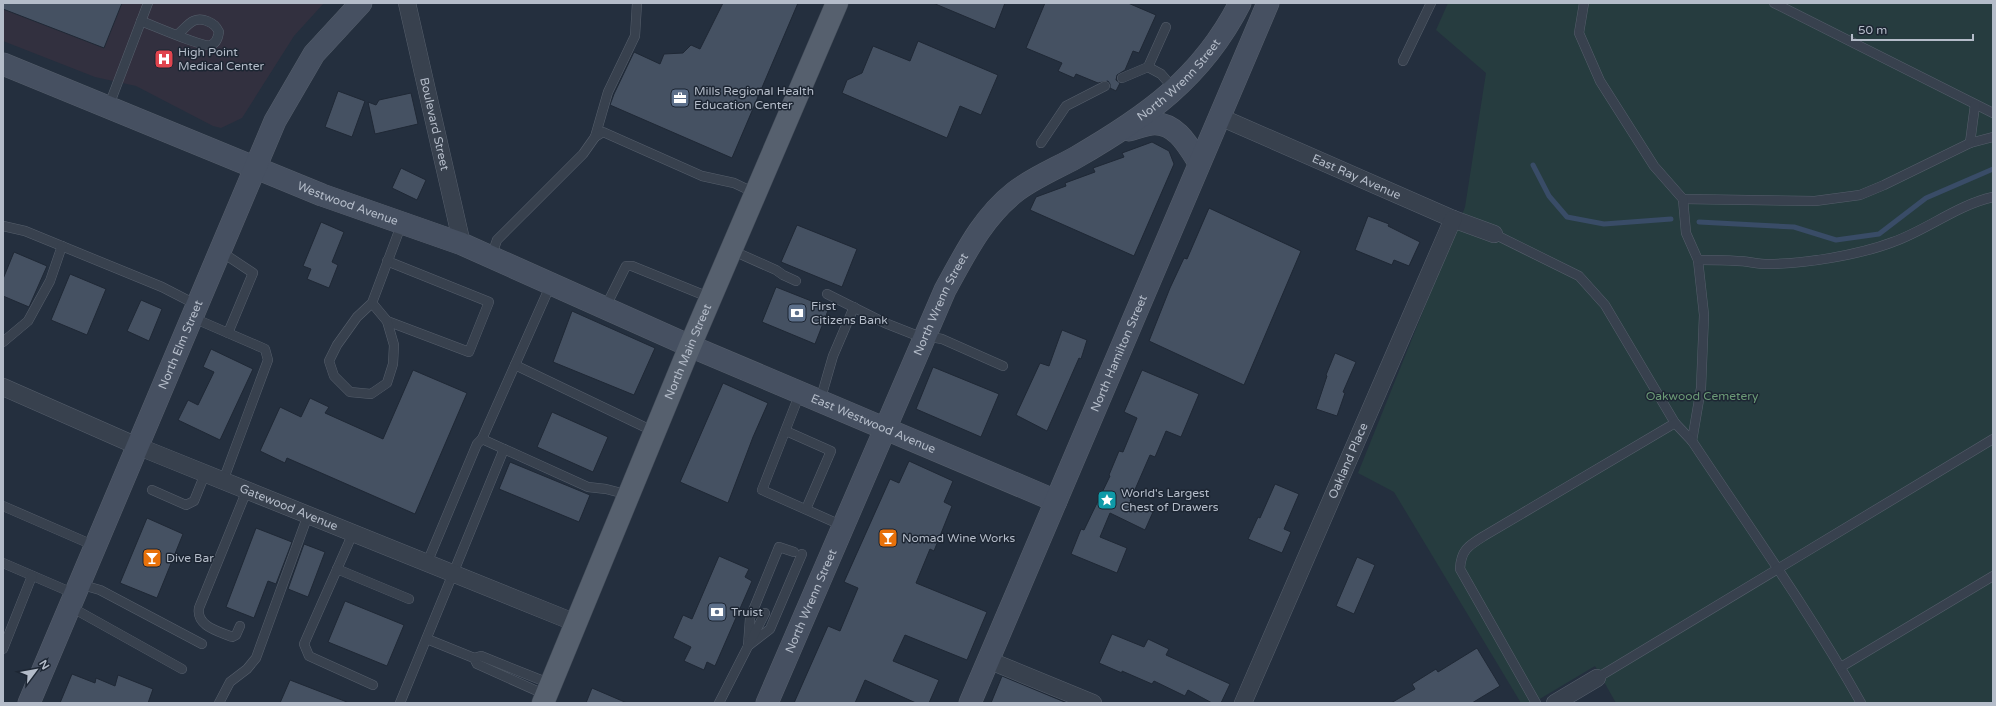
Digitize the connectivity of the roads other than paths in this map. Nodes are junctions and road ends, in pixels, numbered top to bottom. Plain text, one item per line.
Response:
1 (148, 3) edge
2 (361, 3) edge
3 (407, 3) edge
4 (637, 3) edge
5 (837, 3) edge
6 (1240, 3) edge
7 (1268, 3) edge
8 (1430, 3) edge
9 (1584, 3) edge
10 (1774, 3) edge
11 (141, 21) junction
12 (1166, 27) dead end
13 (177, 35) dead end
14 (1403, 61) dead end
15 (3, 64) edge
16 (1148, 66) junction
17 (1122, 78) dead end
18 (1105, 86) dead end
19 (1174, 89) junction
20 (1975, 105) junction
21 (108, 108) junction
22 (1993, 113) edge
23 (1220, 117) junction
24 (1112, 135) junction
25 (1993, 137) edge
26 (595, 138) junction
27 (1041, 143) dead end
28 (1970, 143) junction
29 (1199, 163) junction
30 (254, 167) junction
31 (756, 193) junction
32 (1993, 198) edge
33 (1683, 199) junction
34 (1453, 220) junction
35 (402, 223) junction
36 (3, 226) edge
37 (1494, 234) joint
38 (462, 244) junction
39 (62, 246) junction
40 (220, 250) junction
41 (731, 250) junction
42 (491, 257) junction
43 (1698, 260) junction
44 (387, 261) junction
45 (796, 281) dead end
46 (551, 284) junction
47 (827, 294) dead end
48 (711, 298) junction
49 (372, 303) junction
50 (604, 308) junction
51 (854, 308) junction
52 (194, 311) junction
53 (387, 321) junction
54 (228, 334) junction
55 (924, 337) junction
56 (3, 342) edge
57 (690, 346) junction
58 (515, 365) junction
59 (1003, 366) dead end
60 (3, 387) edge
61 (810, 397) junction
62 (1675, 423) junction
63 (884, 429) junction
64 (786, 431) junction
65 (655, 432) junction
66 (482, 439) junction
67 (1993, 439) edge
68 (1692, 441) junction
69 (137, 446) junction
70 (504, 449) junction
71 (205, 474) junction
72 (223, 481) junction
73 (152, 490) dead end
74 (247, 490) junction
75 (629, 495) junction
76 (1056, 501) junction
77 (3, 506) edge
78 (806, 509) junction
79 (308, 515) junction
80 (843, 526) junction
81 (353, 533) junction
82 (95, 546) junction
83 (427, 563) junction
84 (3, 564) edge
85 (337, 568) junction
86 (1778, 570) junction
87 (454, 574) junction
88 (32, 576) junction
89 (1993, 576) edge
90 (74, 595) junction
91 (408, 599) dead end
92 (765, 613) dead end
93 (576, 623) junction
94 (240, 626) dead end
95 (427, 639) junction
96 (202, 644) dead end
97 (748, 646) junction
98 (3, 649) edge
99 (988, 660) junction
100 (1841, 667) junction
101 (182, 669) dead end
102 (1597, 678) joint
103 (374, 684) dead end
104 (547, 694) edge
105 (29, 703) edge
106 (219, 703) edge
107 (400, 703) edge
108 (719, 703) edge
109 (767, 703) edge
110 (970, 703) edge
111 (1094, 703) edge
112 (1243, 703) edge
113 (1536, 703) edge
114 (1554, 703) edge
115 (1861, 703) edge

1 - 11 lane
2 - 30 street, North Elm Street
3 - 38 street, Boulevard Street
4 - 26 lane
5 - 31 main road, North Main Street
6 - 19 street, North Wrenn Street
7 - 23 street, North Hamilton Street
8 - 14 lane
9 - 33 lane
10 - 20 lane
11 - 13 lane
11 - 21 lane
12 - 16 lane
15 - 21 street, Westwood Avenue
16 - 17 lane
16 - 19 lane
18 - 27 lane
19 - 24 street, North Wrenn Street
20 - 22 lane
20 - 28 lane
21 - 30 street, Westwood Avenue
23 - 29 street, North Hamilton Street
23 - 34 street, East Ray Avenue
24 - 29 street
24 - 55 street, North Wrenn Street
25 - 28 lane
26 - 31 lane
26 - 42 lane
28 - 33 lane
29 - 76 street, North Hamilton Street
30 - 35 street, Westwood Avenue
30 - 40 street, North Elm Street
31 - 41 main road, North Main Street
32 - 43 lane
33 - 43 lane
34 - 37 street, East Ray Avenue
34 - 112 street, Oakland Place
35 - 38 street, Westwood Avenue
35 - 44 lane
36 - 39 lane
37 - 62 lane
38 - 42 street, Westwood Avenue
39 - 52 lane
39 - 56 lane
40 - 52 street, North Elm Street
40 - 54 lane
41 - 45 lane
41 - 48 main road, North Main Street
42 - 46 street, Westwood Avenue
43 - 68 lane
44 - 49 lane
44 - 53 lane
46 - 50 street, Westwood Avenue
46 - 58 lane
47 - 51 lane
48 - 50 lane
48 - 57 main road, North Main Street
49 - 53 lane
49 - 53 lane
50 - 57 street, Westwood Avenue
51 - 55 lane
51 - 61 lane
52 - 54 lane
52 - 69 street, North Elm Street
54 - 72 lane
55 - 59 lane
55 - 63 street, North Wrenn Street
57 - 61 street, East Westwood Avenue
57 - 65 main road, North Main Street
58 - 65 lane
58 - 66 lane
60 - 69 street, Gatewood Avenue
61 - 63 street, East Westwood Avenue
61 - 64 lane
62 - 68 lane
62 - 113 lane
63 - 76 street, East Westwood Avenue
63 - 80 street, North Wrenn Street
64 - 78 lane
64 - 78 lane
65 - 75 main road, North Main Street
66 - 70 lane
66 - 83 lane
67 - 86 lane
68 - 86 lane
69 - 71 street, Gatewood Avenue
69 - 82 street, North Elm Street
70 - 75 lane
70 - 87 lane
71 - 72 street, Gatewood Avenue
71 - 73 lane
72 - 74 street, Gatewood Avenue
74 - 79 street, Gatewood Avenue
74 - 94 lane
75 - 93 main road, North Main Street
76 - 99 street, North Hamilton Street
77 - 82 lane
78 - 80 lane
79 - 81 street, Gatewood Avenue
79 - 106 lane
80 - 109 street, North Wrenn Street
81 - 83 street, Gatewood Avenue
81 - 85 lane
82 - 90 street, North Elm Street
83 - 87 street, Gatewood Avenue
84 - 88 lane
85 - 91 lane
85 - 103 lane
86 - 100 lane
86 - 102 lane
87 - 93 street, Gatewood Avenue
87 - 95 lane
88 - 90 lane
88 - 98 lane
89 - 100 lane
90 - 96 lane
90 - 101 lane
90 - 105 street, North Elm Street
92 - 97 lane
93 - 104 main road, North Main Street
95 - 104 lane
95 - 107 lane
97 - 97 lane
97 - 108 lane
99 - 110 street, North Hamilton Street
99 - 111 street
100 - 115 lane
102 - 114 street

